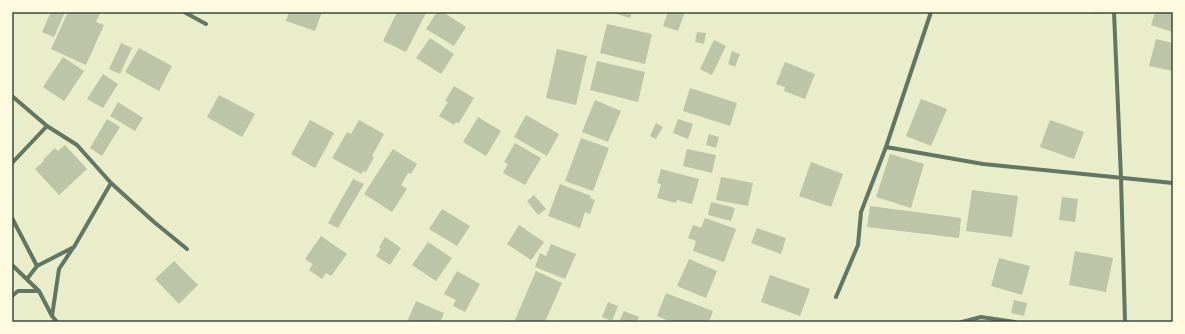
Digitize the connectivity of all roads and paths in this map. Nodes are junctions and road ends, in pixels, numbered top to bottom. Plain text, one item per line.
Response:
1 (184, 12) edge
2 (931, 12) edge
3 (1114, 12) edge
4 (206, 24) dead end
5 (12, 96) edge
6 (47, 126) junction
7 (886, 147) junction
8 (12, 163) edge
9 (1121, 178) junction
10 (111, 183) junction
11 (1173, 184) edge
12 (12, 218) edge
13 (74, 247) junction
14 (187, 250) dead end
15 (12, 265) edge
16 (37, 266) junction
17 (26, 279) junction
18 (39, 291) junction
19 (12, 296) edge
20 (836, 297) dead end
21 (52, 316) junction
22 (57, 322) edge
23 (962, 322) edge
24 (1015, 322) edge
25 (1125, 322) edge

1 - 4 street
2 - 7 street
3 - 9 street
5 - 6 street
6 - 8 street
6 - 10 street
7 - 9 street
7 - 20 street
9 - 11 street
9 - 25 street
10 - 13 street
10 - 14 street
12 - 16 street
13 - 16 street
13 - 21 street
15 - 17 street
16 - 17 street
17 - 18 street
18 - 19 street
18 - 21 street
21 - 22 street
23 - 24 street

